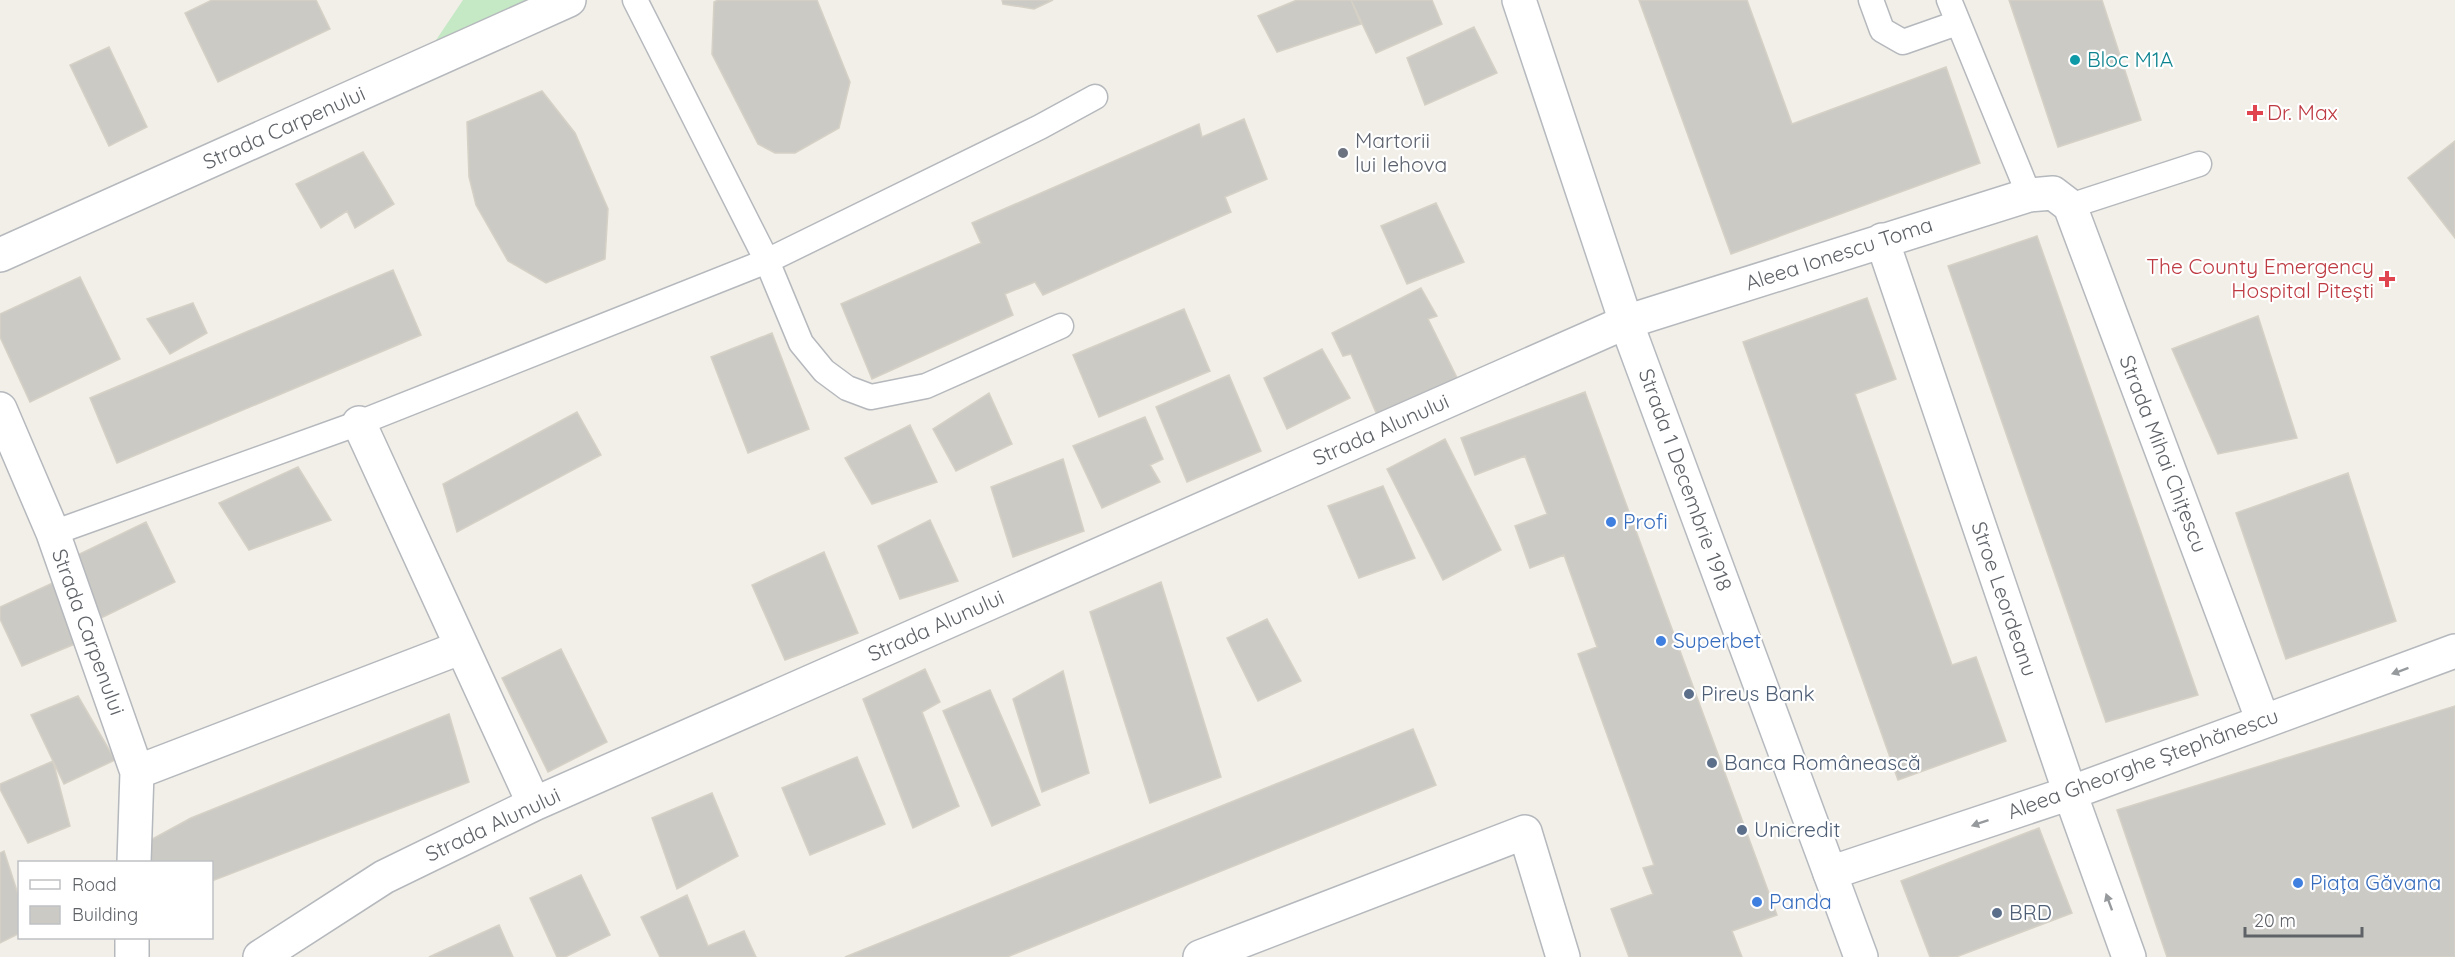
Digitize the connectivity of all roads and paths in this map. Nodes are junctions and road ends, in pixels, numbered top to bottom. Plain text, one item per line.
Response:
1 (568, 0) edge
2 (635, 0) edge
3 (1519, 0) edge
4 (1871, 0) edge
5 (1949, 0) edge
6 (1958, 23) junction
7 (1095, 97) dead end
8 (2199, 164) dead end
9 (2051, 198) junction
10 (1882, 240) junction
11 (0, 255) edge
12 (767, 261) junction
13 (1626, 322) junction
14 (1061, 326) dead end
15 (0, 409) edge
16 (359, 423) junction
17 (53, 533) junction
18 (462, 647) junction
19 (2455, 651) edge
20 (2263, 721) junction
21 (138, 772) junction
22 (2070, 793) junction
23 (534, 804) junction
24 (134, 861) edge
25 (1830, 873) junction
26 (132, 939) edge
27 (132, 957) edge
28 (260, 957) edge
29 (1200, 957) edge
30 (1563, 957) edge
31 (1861, 957) edge
32 (2129, 957) edge

1 - 11 street, Strada Carpenului
2 - 12 lane
3 - 13 street, Strada 1 Decembrie 1918
4 - 6 lane
5 - 6 lane
6 - 9 lane
7 - 12 lane
8 - 9 lane
9 - 10 street, Aleea Ionescu Toma
9 - 20 street, Strada Mihai Chițescu
10 - 13 street, Aleea Ionescu Toma
10 - 22 street, Stroe Leordeanu
12 - 14 lane
12 - 16 lane
13 - 23 street, Strada Alunului
13 - 25 street, Strada 1 Decembrie 1918
15 - 17 street, Strada Carpenului
16 - 17 lane
16 - 18 street
17 - 21 street, Strada Carpenului
18 - 21 street
18 - 23 street
19 -> 20 street, Aleea Gheorghe Ștephănescu
20 - 22 street, Aleea Gheorghe Ștephănescu
21 - 24 street, Strada Carpenului
22 -> 25 street, Aleea Gheorghe Ștephănescu
32 -> 22 street, Stroe Leordeanu
23 - 28 street, Strada Alunului
25 - 31 street, Strada 1 Decembrie 1918
26 - 27 street
29 - 30 street

